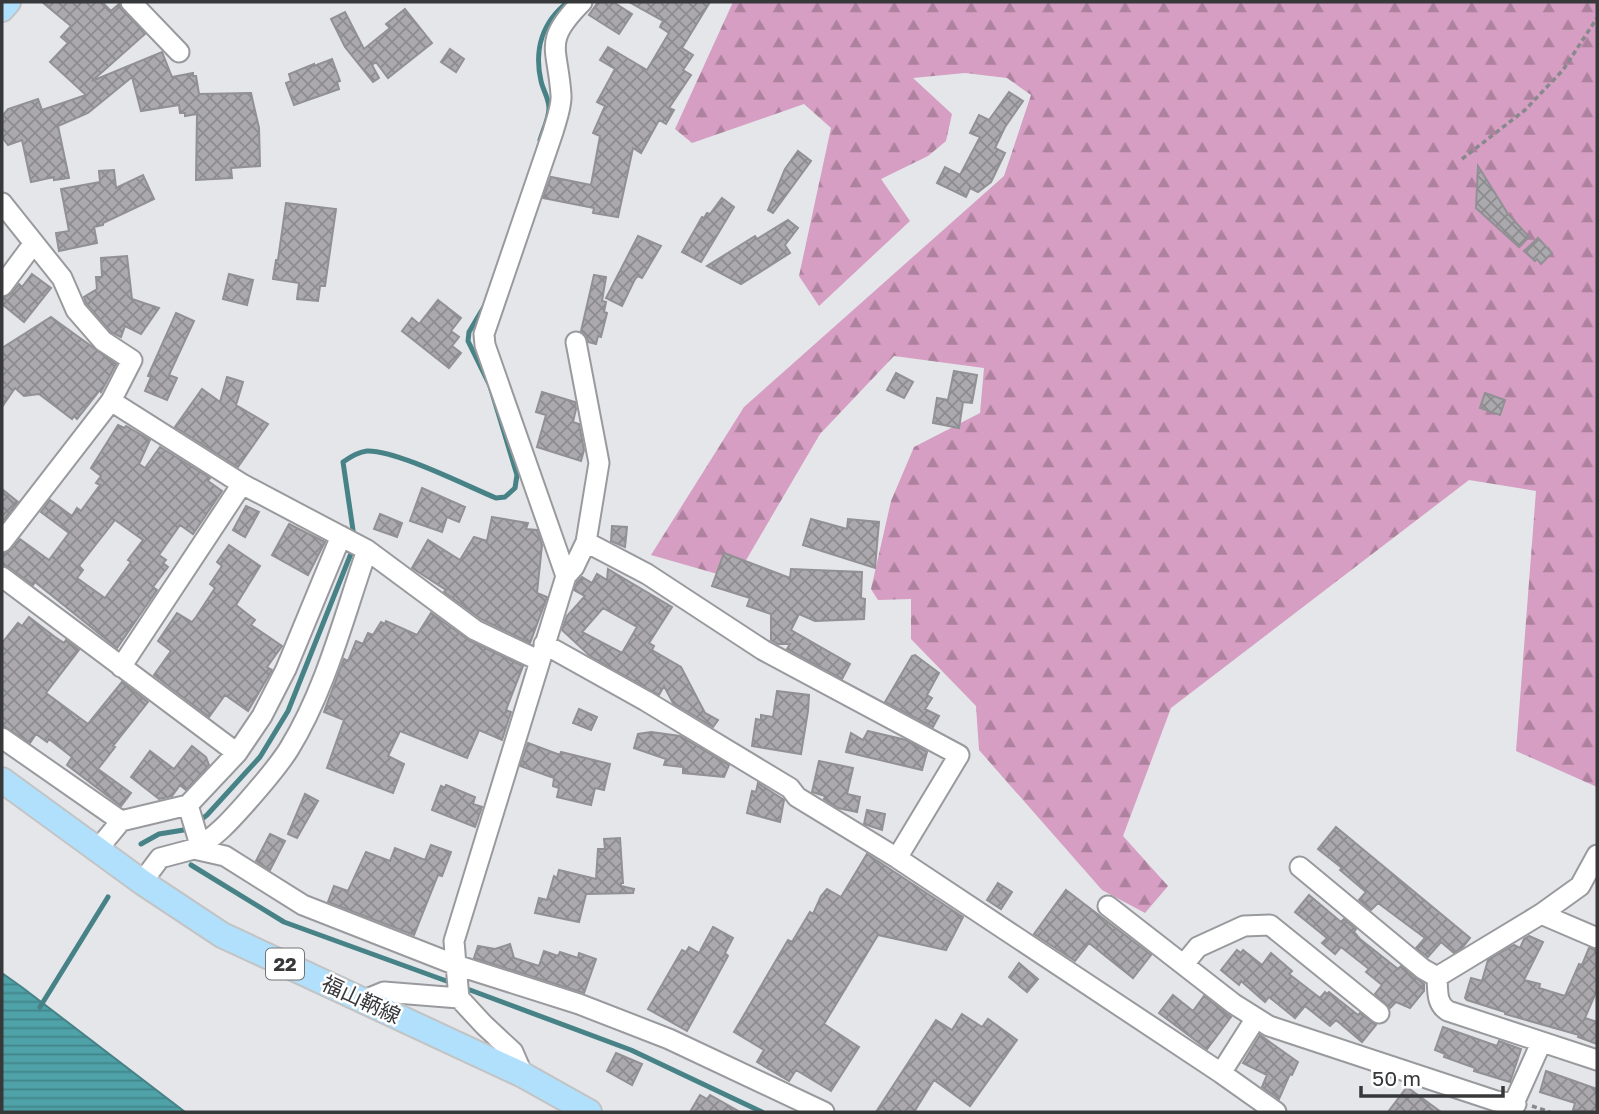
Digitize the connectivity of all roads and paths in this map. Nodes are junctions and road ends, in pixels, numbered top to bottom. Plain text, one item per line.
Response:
1 (8, 2) edge
2 (131, 2) edge
3 (582, 2) edge
4 (2, 9) edge
5 (1597, 18) edge
6 (179, 52) dead end
7 (1462, 159) dead end
8 (2, 203) edge
9 (34, 243) junction
10 (2, 286) edge
11 (576, 342) dead end
12 (111, 401) junction
13 (242, 484) junction
14 (2, 542) edge
15 (586, 542) junction
16 (353, 543) junction
17 (566, 576) junction
18 (2, 577) edge
19 (541, 652) junction
20 (121, 667) junction
21 (2, 738) edge
22 (237, 753) junction
23 (2, 780) edge
24 (189, 809) junction
25 (121, 821) junction
26 (197, 844) junction
27 (97, 850) junction
28 (1597, 855) edge
29 (897, 858) junction
30 (1300, 867) dead end
31 (142, 882) junction
32 (1108, 906) dead end
33 (1541, 914) junction
34 (1597, 938) edge
35 (1184, 964) junction
36 (1437, 977) junction
37 (457, 981) junction
38 (362, 1001) junction
39 (1379, 1013) dead end
40 (1256, 1018) junction
41 (1541, 1043) junction
42 (1597, 1060) edge
43 (1221, 1073) junction
44 (523, 1075) junction
45 (1513, 1108) edge
46 (589, 1112) edge
47 (824, 1112) edge
48 (1276, 1112) edge

1 - 4 main road
2 - 6 street
3 - 17 street
5 - 7 path
8 - 9 street
9 - 10 street
9 - 12 street
11 - 15 street
12 - 13 street
12 - 14 street
13 - 16 street
13 - 20 street
15 - 17 street
15 - 29 street
16 - 19 street
16 - 22 street
16 - 26 street
17 - 19 street
18 - 20 street
19 - 29 street
19 - 37 street
20 - 22 street
21 - 25 street
22 - 24 street
23 - 27 main road, 福山鞆線 / 22
24 - 25 street
24 - 26 street
25 - 27 street
26 - 31 street
26 - 37 street
27 - 31 main road, 福山鞆線 / 22
28 - 33 street
29 - 43 street
30 - 36 street
31 - 38 main road, 福山鞆線 / 22
32 - 35 street
33 - 34 street
33 - 36 street
35 - 39 street
35 - 40 street
36 - 41 street
37 - 38 street
37 - 44 street
37 - 47 street
38 - 44 main road, 福山鞆線 / 22
40 - 43 street
40 - 45 street
41 - 42 street
41 - 45 street
43 - 48 street
44 - 46 main road, 福山鞆線 / 22

